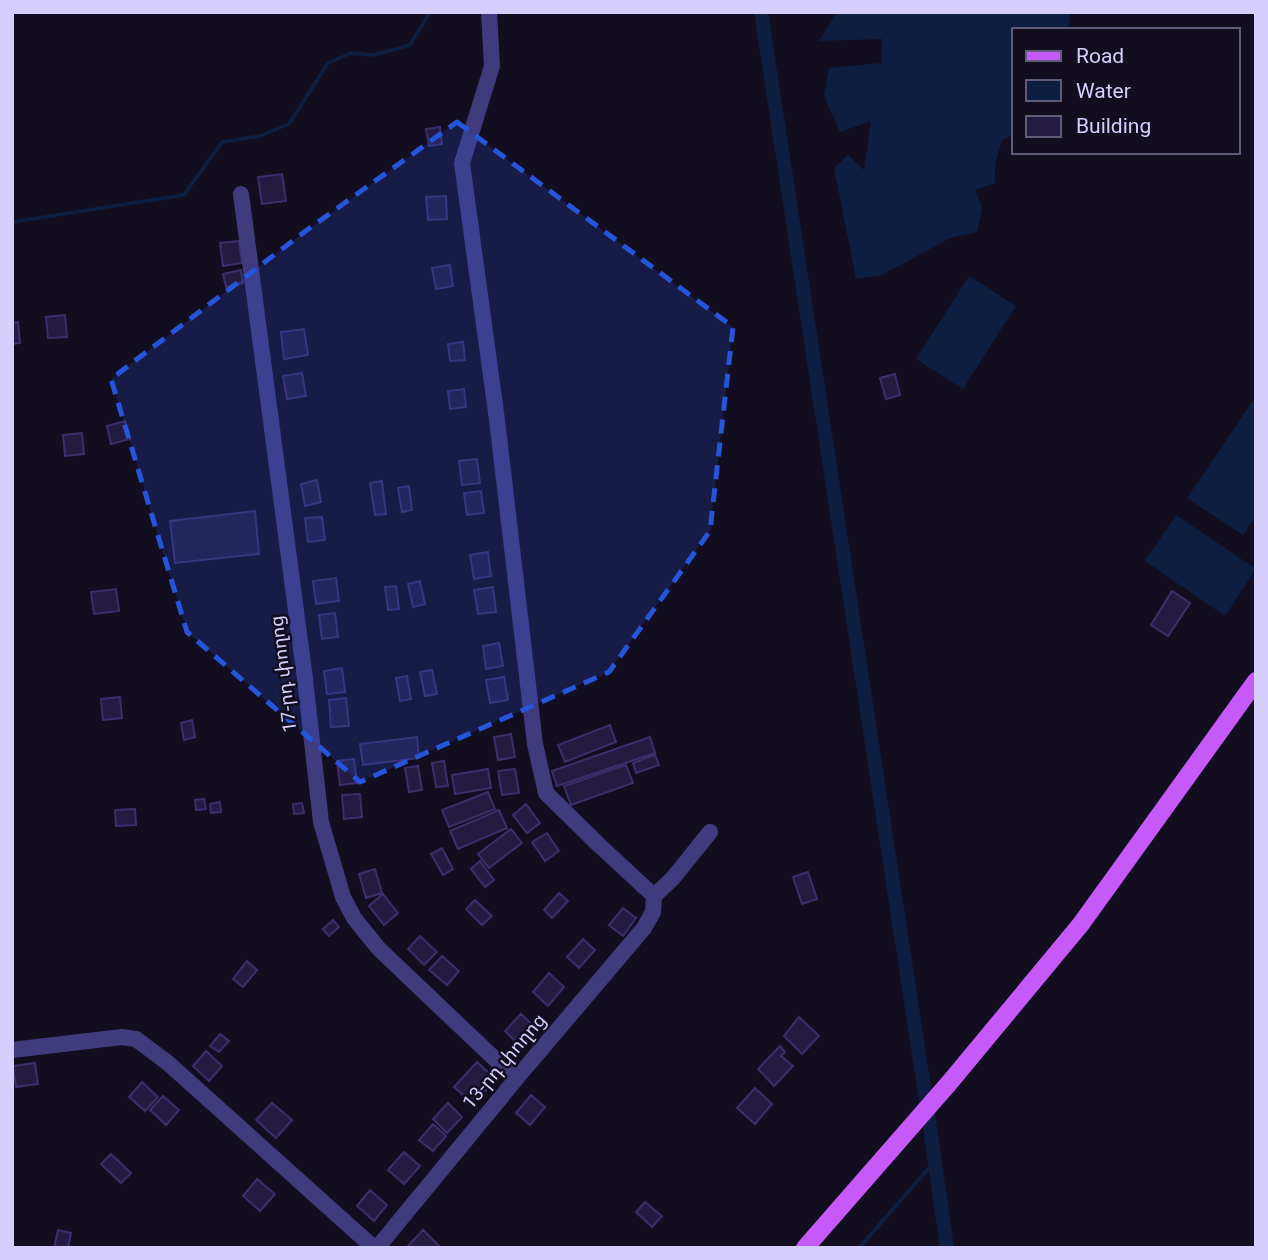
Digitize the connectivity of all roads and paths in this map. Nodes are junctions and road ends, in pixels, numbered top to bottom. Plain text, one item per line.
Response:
1 (489, 13) edge
2 (241, 194) dead end
3 (1256, 681) edge
4 (710, 832) dead end
5 (654, 896) junction
6 (12, 1050) edge
7 (516, 1079) junction
8 (375, 1248) edge
9 (805, 1248) edge

1 - 5 street
2 - 7 street, 17-րդ փողոց
3 - 9 main road
4 - 5 street
5 - 7 street, 13-րդ փողոց
6 - 8 street
7 - 8 street, 13-րդ փողոց

